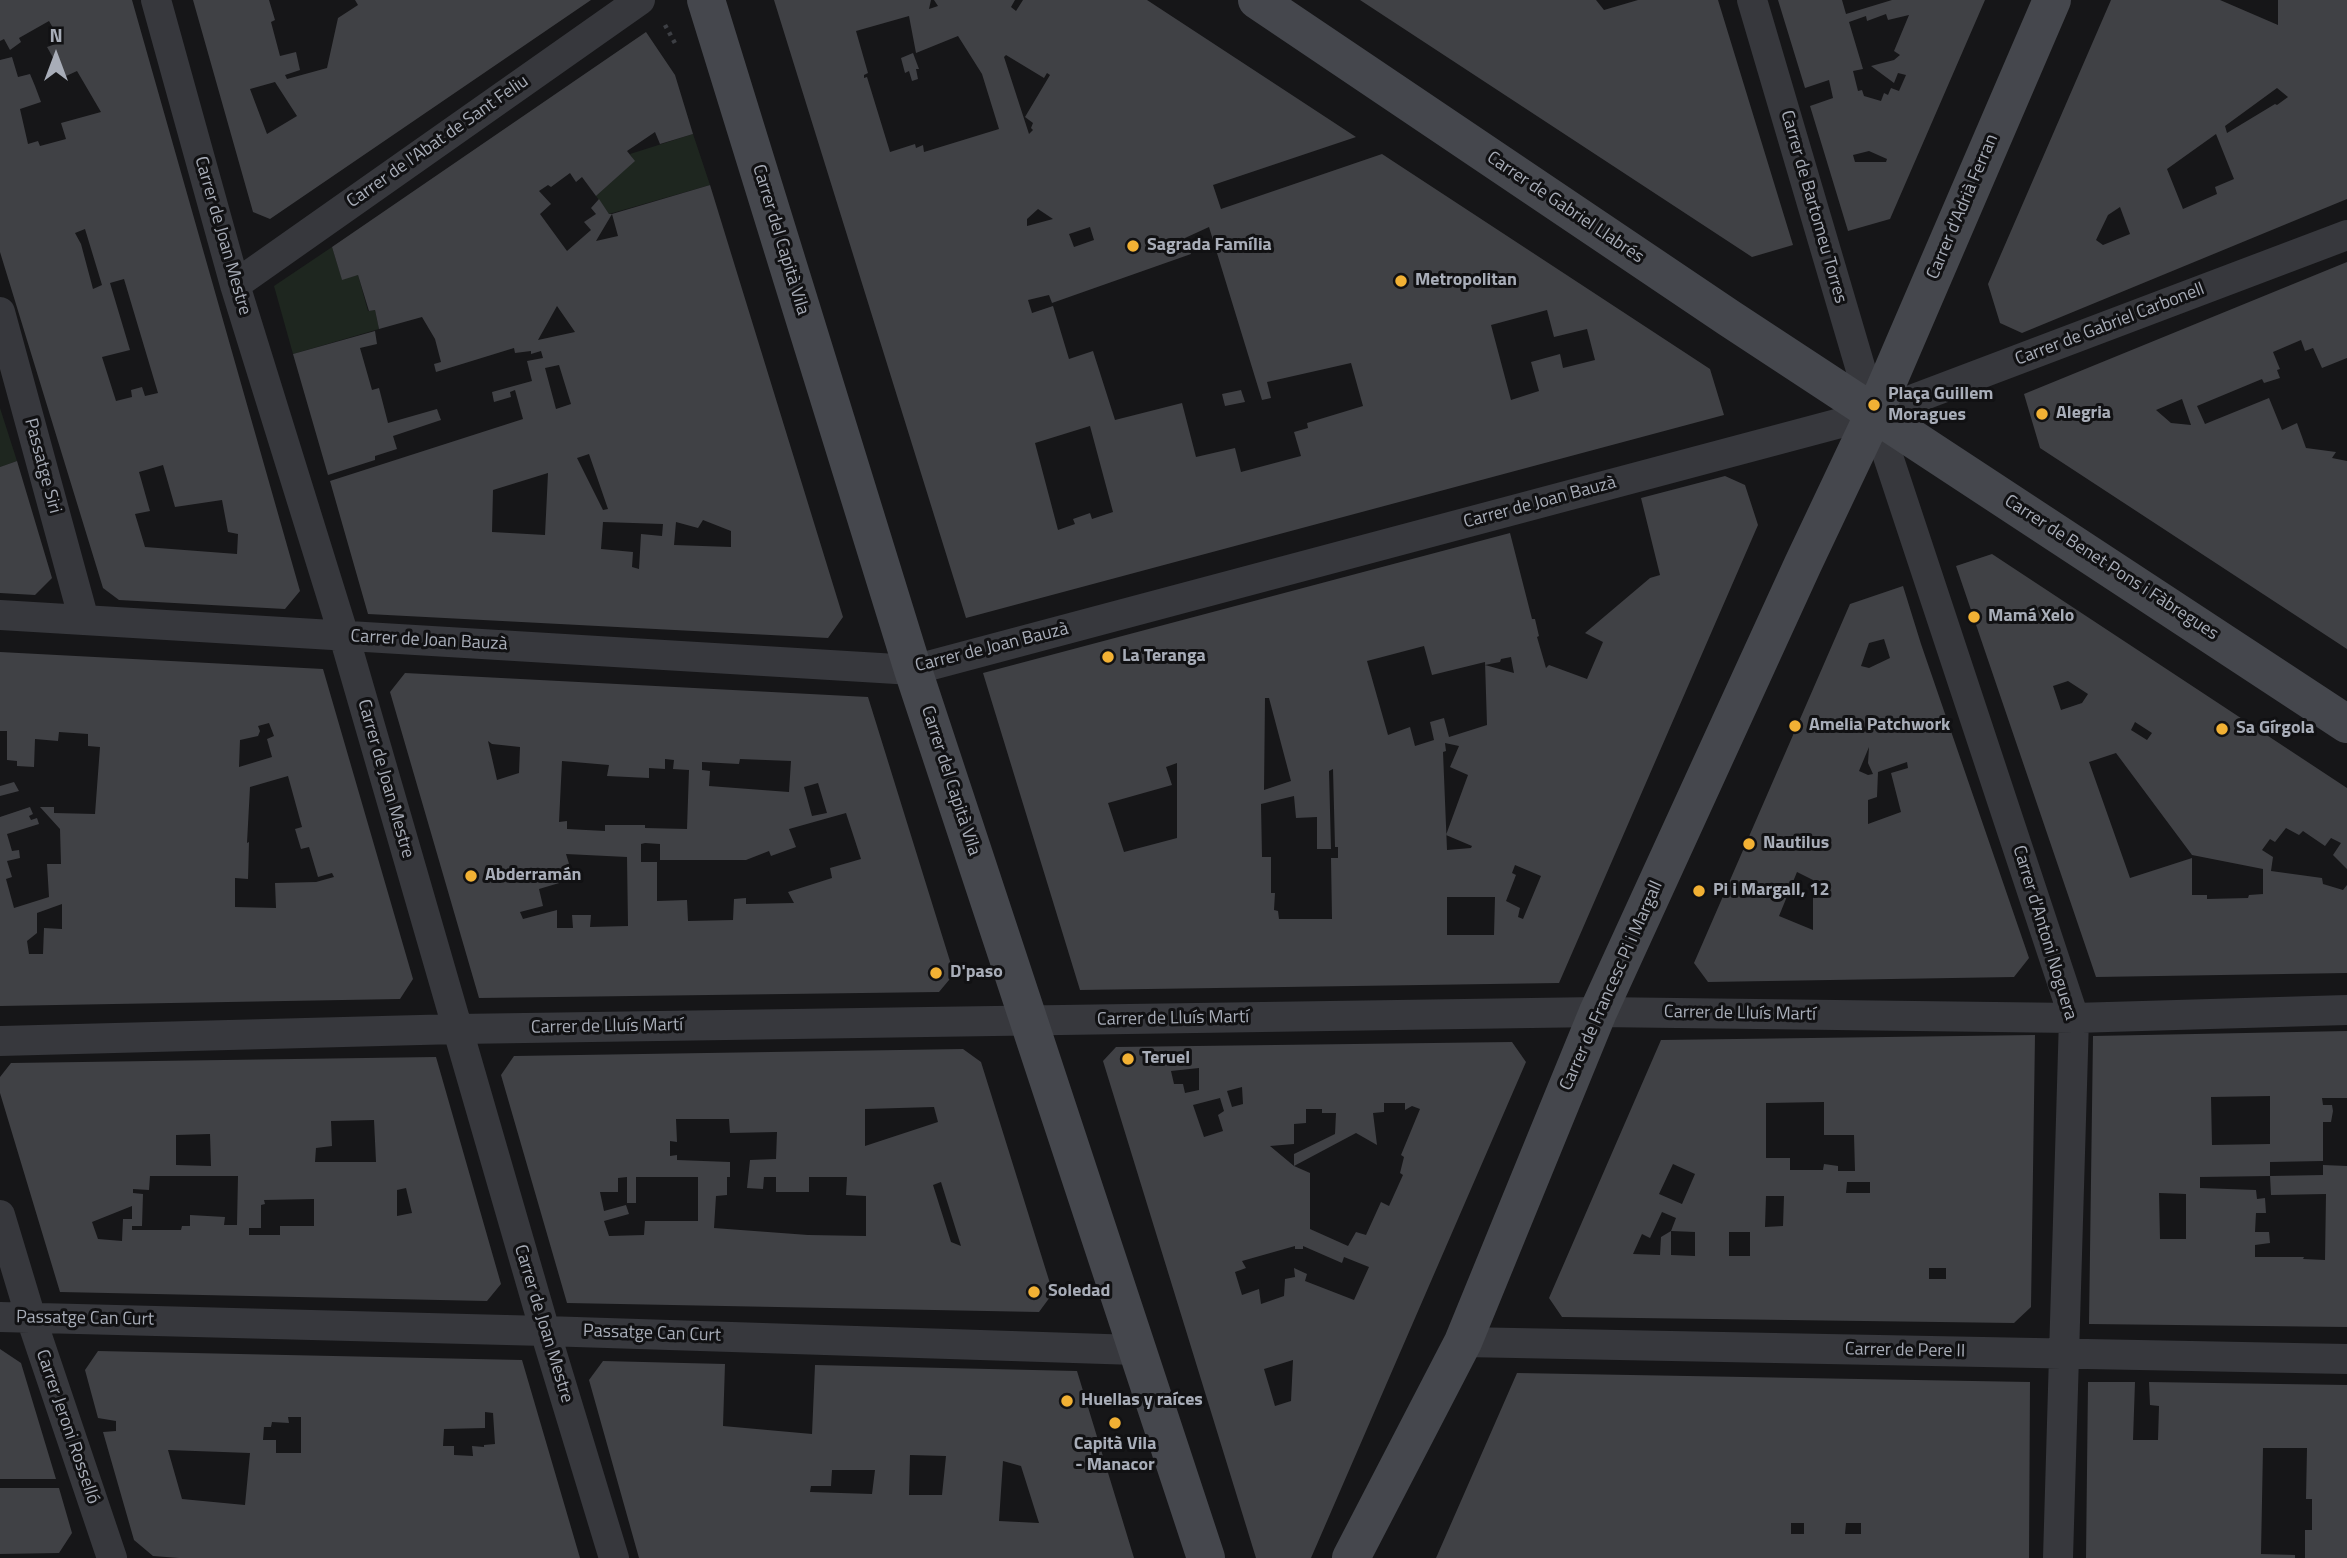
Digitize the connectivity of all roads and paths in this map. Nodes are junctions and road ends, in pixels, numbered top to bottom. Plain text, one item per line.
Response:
1 (156, 0) edge
2 (640, 0) edge
3 (706, 0) edge
4 (1257, 0) edge
5 (1752, 0) edge
6 (2047, 4) edge
7 (2347, 235) edge
8 (235, 285) junction
9 (0, 312) edge
10 (1874, 414) junction
11 (0, 615) edge
12 (84, 621) junction
13 (344, 636) junction
14 (912, 670) junction
15 (2347, 724) edge
16 (2347, 1010) edge
17 (1598, 1012) junction
18 (2074, 1018) junction
19 (1029, 1021) junction
20 (458, 1028) junction
21 (0, 1041) edge
22 (0, 1215) edge
23 (0, 1317) edge
24 (31, 1318) junction
25 (545, 1331) junction
26 (1463, 1342) junction
27 (1136, 1350) junction
28 (2066, 1354) junction
29 (2347, 1359) edge
30 (112, 1558) edge
31 (614, 1558) edge
32 (1206, 1558) edge
33 (1350, 1558) edge
34 (2059, 1558) edge

1 - 8 street, Carrer de Joan Mestre
2 - 8 street, Carrer de l'Abat de Sant Feliu
3 - 14 street, Carrer del Capità Vila
4 - 10 street, Carrer de Gabriel Llabrés
5 - 10 street, Carrer de Bartomeu Torres
6 - 10 street, Carrer d'Adrià Ferran
7 - 10 street, Carrer de Gabriel Carbonell
8 - 13 street, Carrer de Joan Mestre
9 - 12 street, Passatge Siri
10 - 14 street, Carrer de Joan Bauzà
10 - 15 street, Carrer de Benet Pons i Fàbregues
10 - 17 street, Carrer de Francesc Pi i Margall
10 - 18 street, Carrer d'Antoni Noguera
11 - 12 street, Carrer de Joan Bauzà
12 - 13 street, Carrer de Joan Bauzà
13 - 14 street, Carrer de Joan Bauzà
13 - 20 street, Carrer de Joan Mestre
14 - 19 street, Carrer del Capità Vila
16 - 18 street, Carrer de Lluís Martí
17 - 18 street, Carrer de Lluís Martí
17 - 19 street, Carrer de Lluís Martí
17 - 26 street, Carrer de Francesc Pi i Margall
18 - 28 street, Carrer d'Antoni Noguera
19 - 20 street, Carrer de Lluís Martí
19 - 27 street, Carrer del Capità Vila
20 - 21 street, Carrer de Lluís Martí
20 - 25 street, Carrer de Joan Mestre
22 - 24 street, Carrer Jeroni Rosselló
23 - 24 street, Passatge Can Curt
24 - 25 street, Passatge Can Curt
24 - 30 street, Carrer Jeroni Rosselló
25 - 27 street, Passatge Can Curt
25 - 31 street, Carrer de Joan Mestre
26 - 28 street, Carrer de Pere II
26 - 33 street, Carrer de Francesc Pi i Margall
27 - 32 street, Carrer del Capità Vila
28 - 29 street, Carrer de Pere II
28 - 34 street, Carrer d'Antoni Noguera

